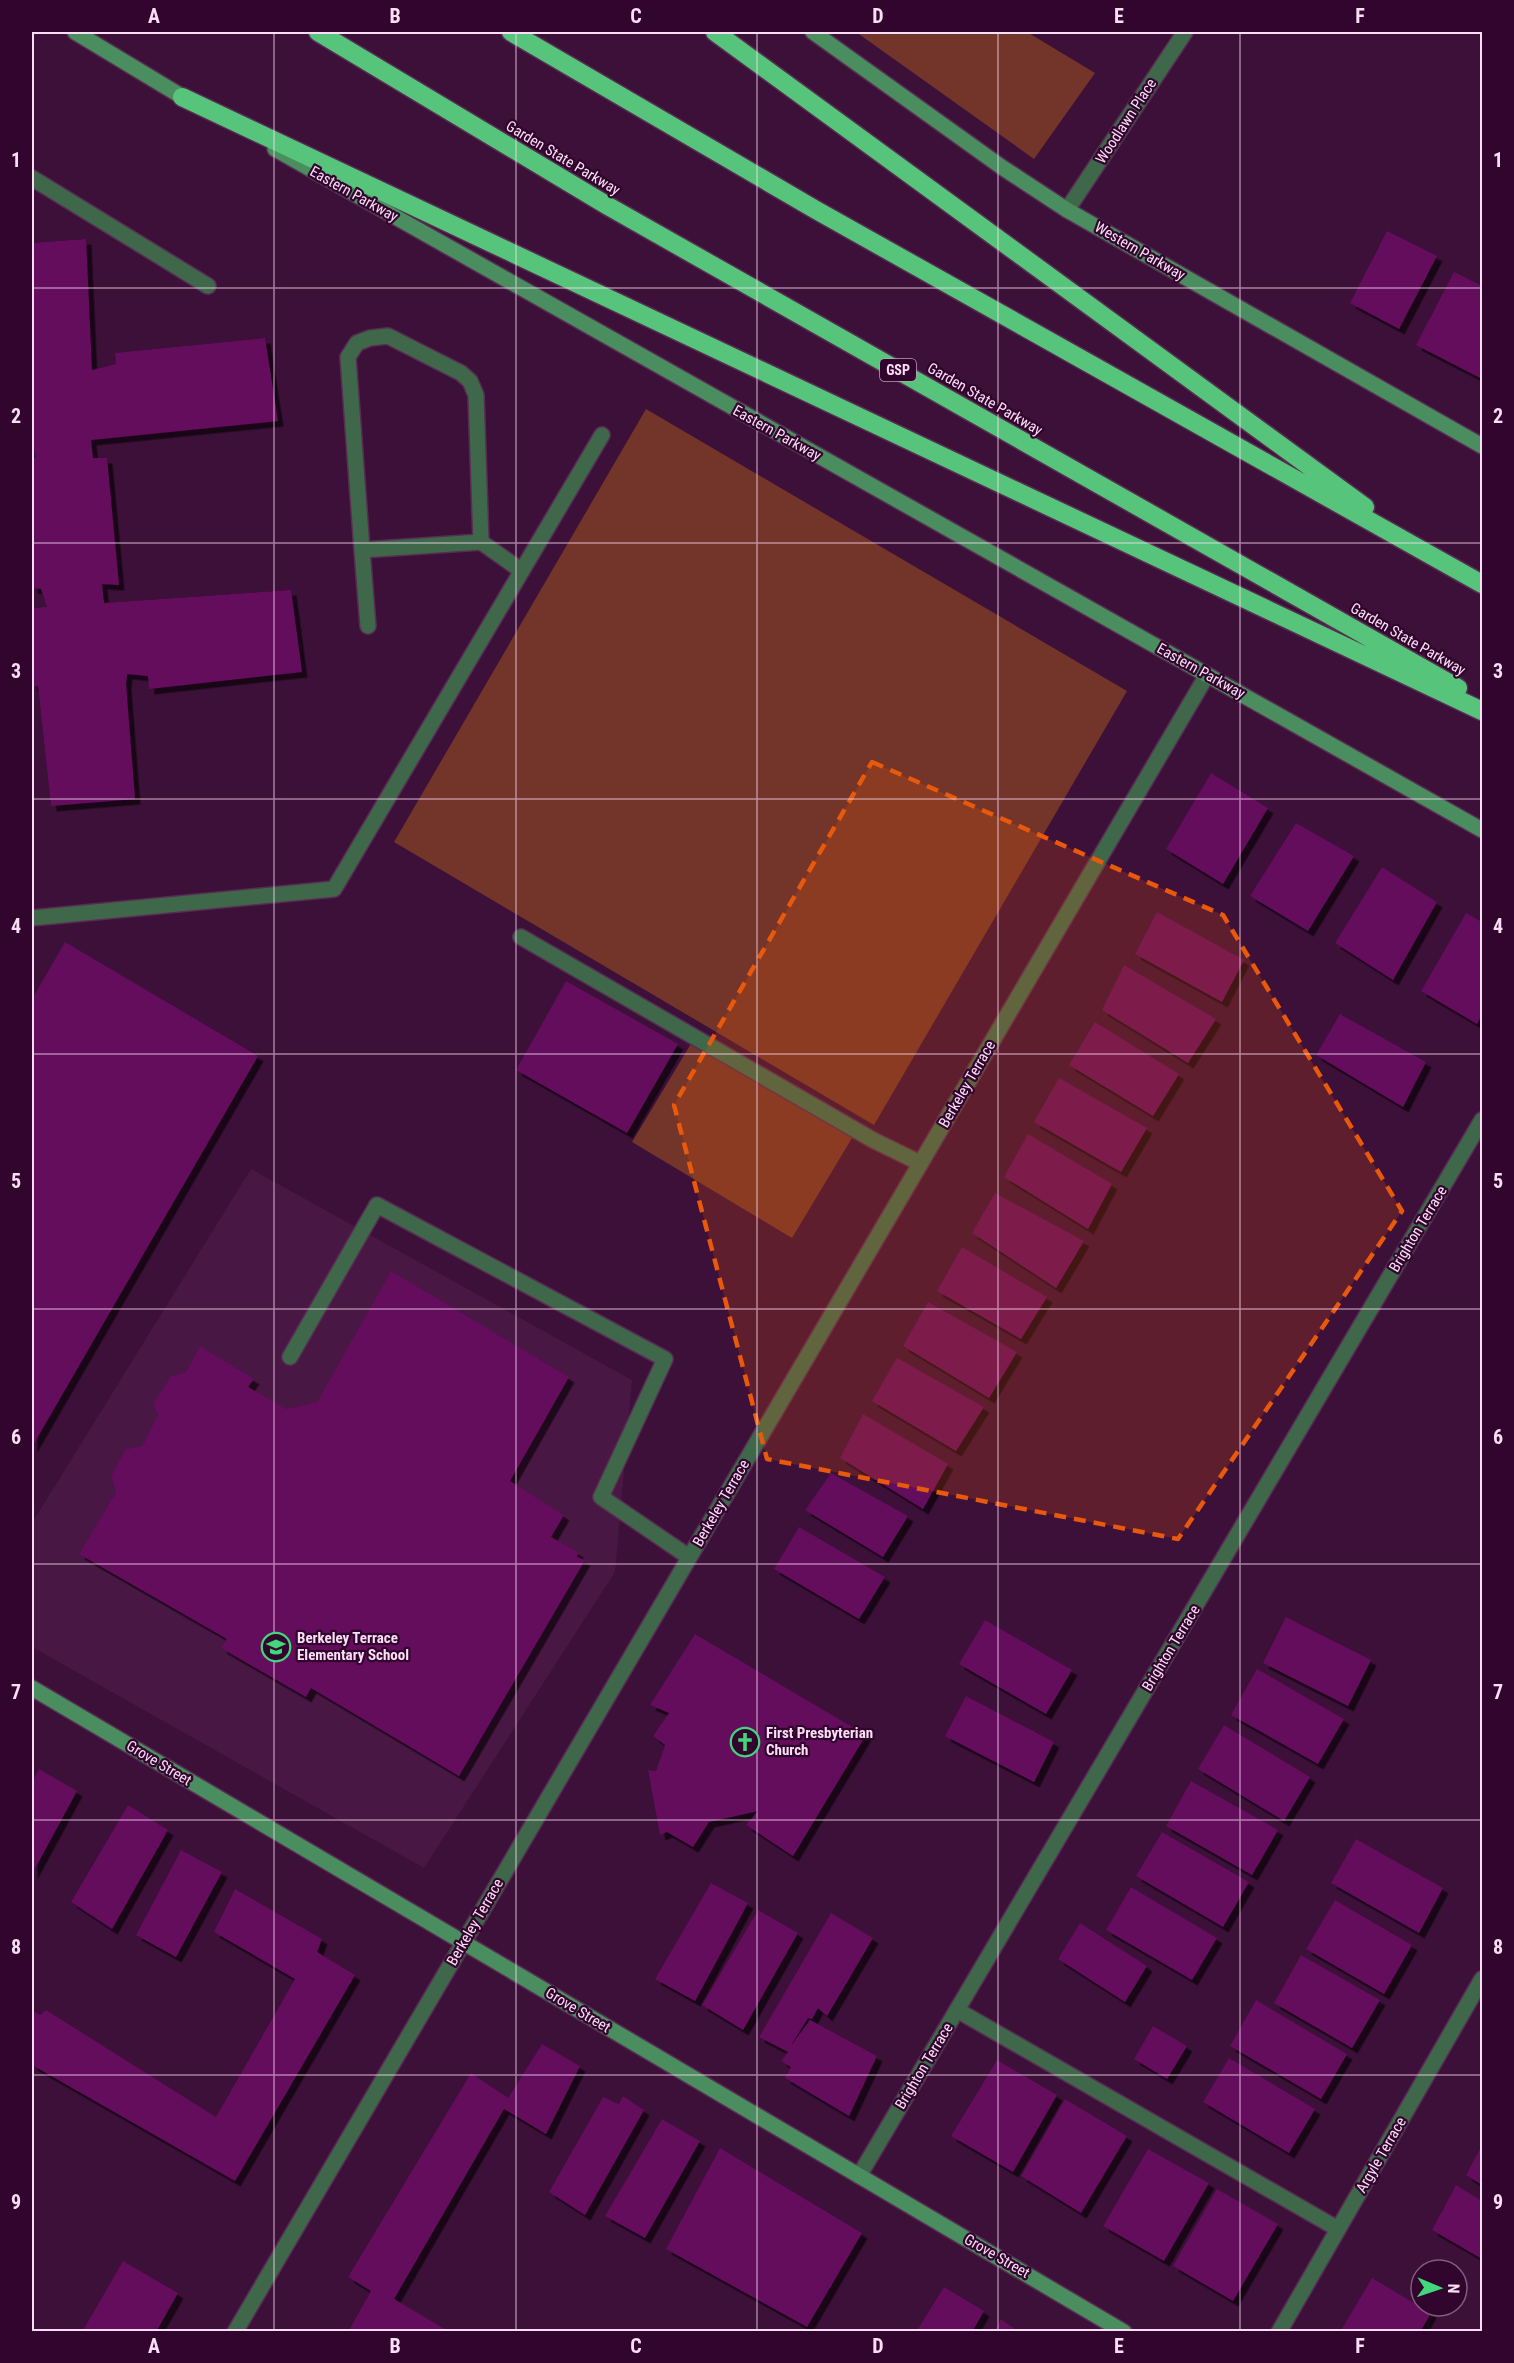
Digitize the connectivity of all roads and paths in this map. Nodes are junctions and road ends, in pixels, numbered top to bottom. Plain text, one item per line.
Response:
1 (75, 32) edge
2 (318, 32) edge
3 (511, 32) edge
4 (715, 32) edge
5 (813, 32) edge
6 (1185, 32) edge
7 (182, 97) junction
8 (32, 178) edge
9 (1067, 210) junction
10 (208, 286) dead end
11 (602, 435) dead end
12 (1482, 446) edge
13 (481, 542) junction
14 (362, 550) junction
15 (1432, 555) junction
16 (522, 571) junction
17 (1482, 584) edge
18 (368, 626) dead end
19 (1207, 675) junction
20 (1482, 701) edge
21 (1482, 711) edge
22 (1482, 830) edge
23 (32, 918) edge
24 (521, 937) dead end
25 (1482, 1120) edge
26 (920, 1163) junction
27 (290, 1357) dead end
28 (689, 1557) junction
29 (32, 1688) edge
30 (463, 1942) junction
31 (1482, 1979) edge
32 (957, 2010) junction
33 (859, 2175) junction
34 (1338, 2229) junction
35 (235, 2331) edge
36 (1124, 2331) edge
37 (1280, 2331) edge

1 - 7 main road, Eastern Parkway
2 - 20 highway, Garden State Parkway / GSP
3 - 15 highway
4 - 15 highway
5 - 9 main road, Western Parkway
6 - 9 street, Woodlawn Place
7 - 19 main road, Eastern Parkway
7 - 21 highway
8 - 10 street
9 - 12 main road, Western Parkway
11 - 16 street
13 - 14 street
13 - 14 street
13 - 16 street
14 - 18 street
15 - 17 highway
16 - 23 street
19 - 22 main road, Eastern Parkway
19 - 26 street, Berkeley Terrace
24 - 26 street
25 - 32 street, Brighton Terrace
26 - 28 street, Berkeley Terrace
27 - 28 street
28 - 30 street, Berkeley Terrace
29 - 30 main road, Grove Street
30 - 33 main road, Grove Street
30 - 35 street, Berkeley Terrace
31 - 34 street, Argyle Terrace
32 - 33 street, Brighton Terrace
32 - 34 street
33 - 36 main road, Grove Street
34 - 37 street, Argyle Terrace

